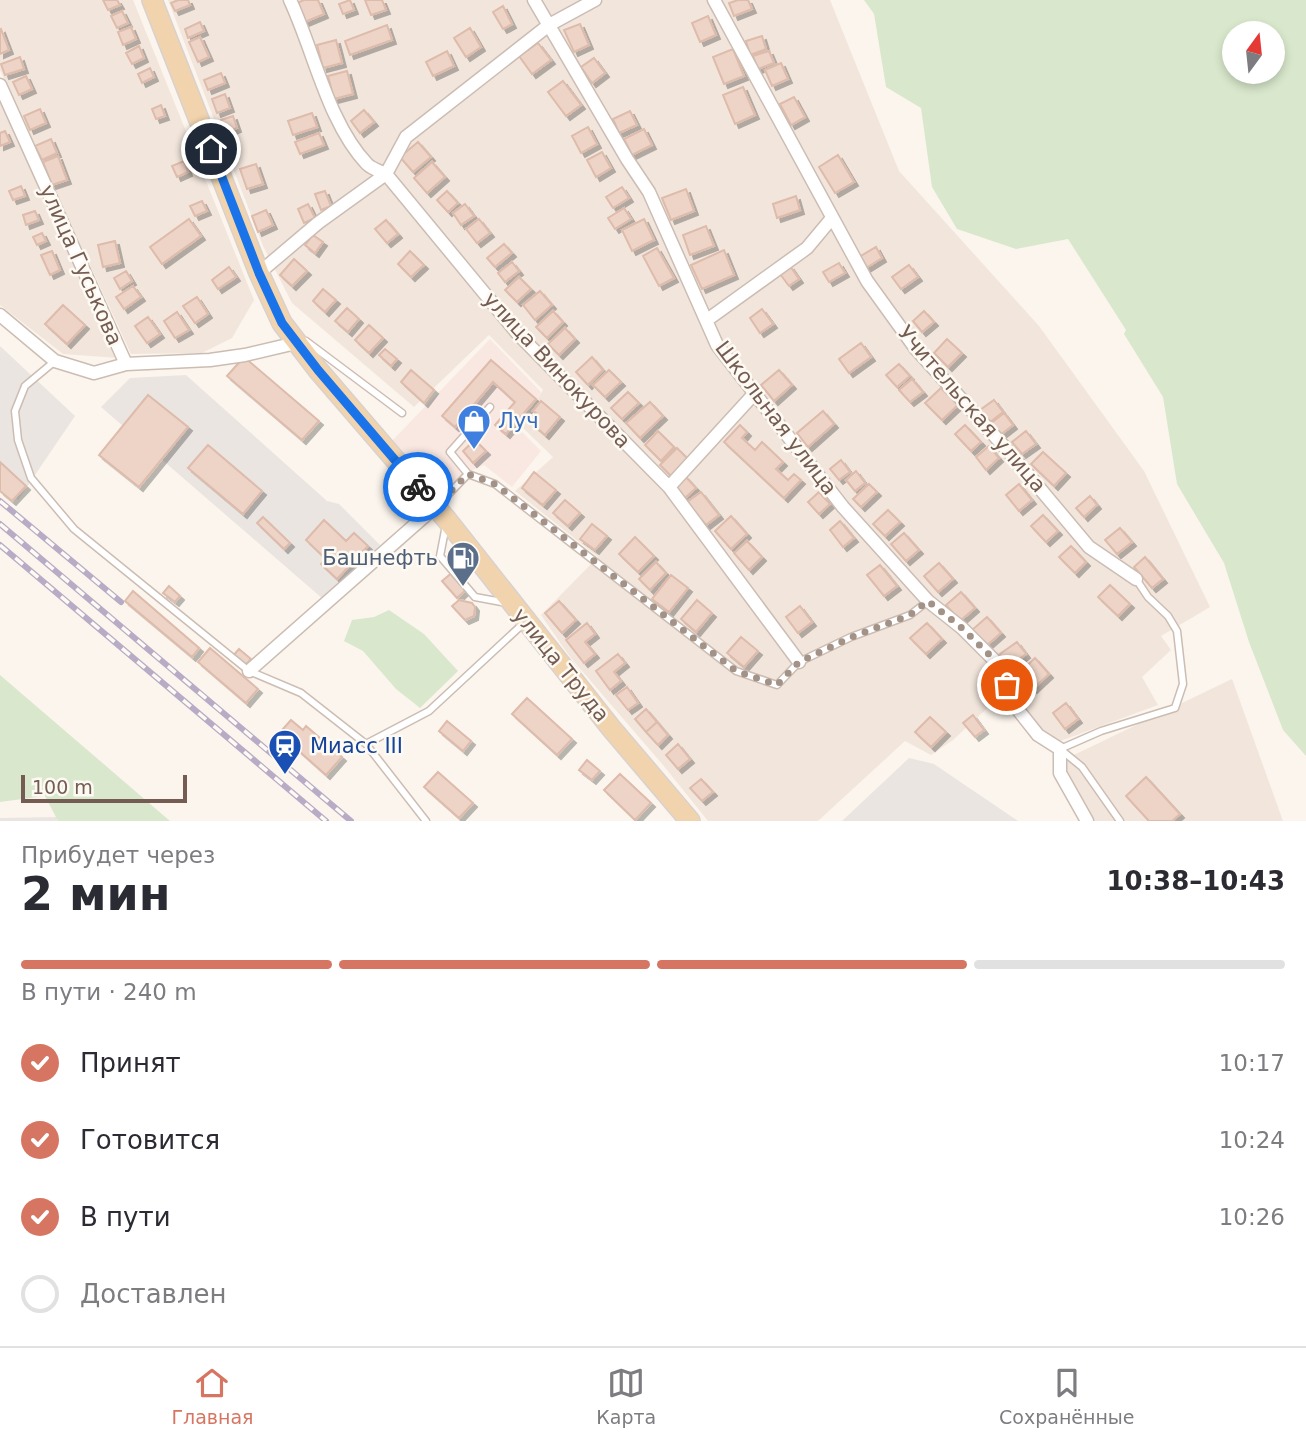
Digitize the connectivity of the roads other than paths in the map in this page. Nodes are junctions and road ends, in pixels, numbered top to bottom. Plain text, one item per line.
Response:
1 (152, 0) edge
2 (290, 0) edge
3 (534, 0) edge
4 (595, 0) edge
5 (714, 0) edge
6 (549, 25) junction
7 (0, 85) edge
8 (387, 174) junction
9 (832, 218) junction
10 (259, 273) junction
11 (0, 315) edge
12 (707, 320) junction
13 (282, 323) junction
14 (296, 343) junction
15 (55, 360) junction
16 (126, 364) junction
17 (754, 394) junction
18 (490, 407) dead end
19 (402, 414) dead end
20 (468, 474) junction
21 (669, 487) junction
22 (441, 513) junction
23 (1136, 579) joint
24 (928, 601) junction
25 (513, 604) junction
26 (527, 621) junction
27 (799, 662) junction
28 (249, 671) junction
29 (366, 744) junction
30 (1060, 749) junction
31 (426, 821) edge
32 (690, 821) edge
33 (1087, 821) edge
34 (1120, 821) edge

1 - 10 main road, улица Труда
2 - 8 street, улица Винокурова
3 - 6 street, Школьная улица
4 - 6 street
5 - 9 street, Учительская улица
6 - 8 street
6 - 12 street, Школьная улица
7 - 16 street, улица Гуськова
8 - 10 street
8 - 21 street, улица Винокурова
9 - 12 street
9 - 23 street, Учительская улица
10 - 13 main road, улица Труда
11 - 15 street
12 - 17 street, Школьная улица
13 - 14 main road, улица Труда
13 - 19 lane
14 - 16 street, улица Гуськова
14 - 22 main road, улица Труда
15 - 16 street
15 - 28 lane
17 - 21 street
17 - 24 street, Школьная улица
18 - 20 lane
20 - 22 lane
20 - 27 lane
21 - 27 street, улица Винокурова
22 - 25 main road, улица Труда
22 - 25 lane
22 - 28 street
23 - 30 lane
24 - 27 lane
24 - 30 street, Школьная улица
25 - 26 main road, улица Труда
26 - 29 lane
26 - 32 main road, улица Труда
28 - 29 lane
29 - 31 lane
30 - 33 street
30 - 34 lane

